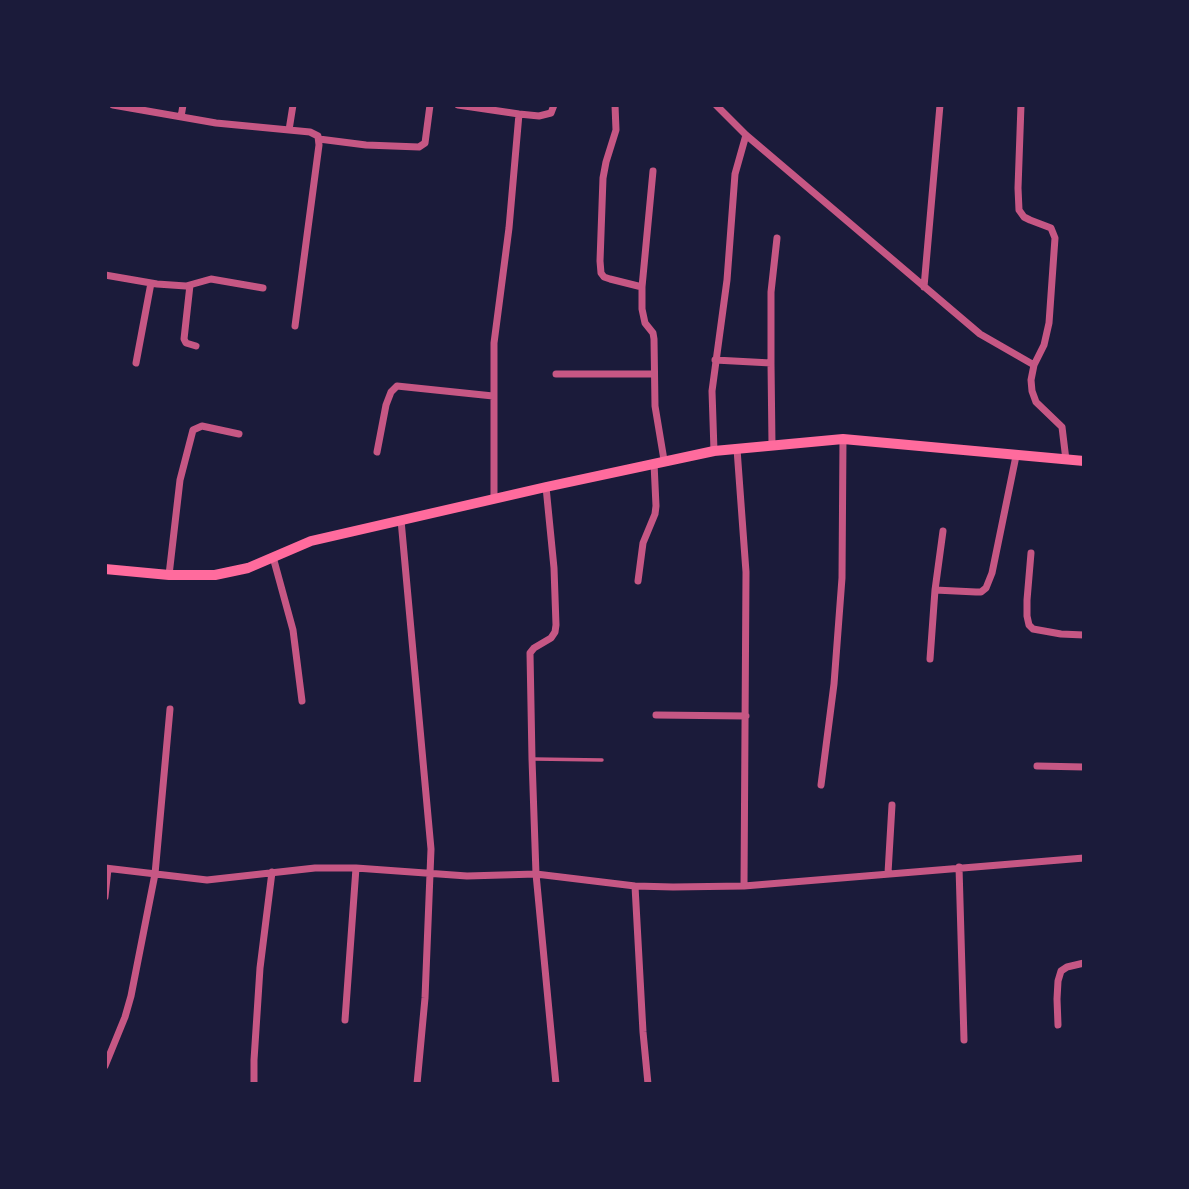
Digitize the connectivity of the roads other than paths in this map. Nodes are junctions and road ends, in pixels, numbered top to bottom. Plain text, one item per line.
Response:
1 (113, 105) edge
2 (183, 105) edge
3 (293, 105) edge
4 (430, 105) edge
5 (458, 105) edge
6 (554, 105) edge
7 (615, 105) edge
8 (716, 105) edge
9 (940, 105) edge
10 (1021, 105) edge
11 (519, 114) junction
12 (181, 117) junction
13 (289, 130) junction
14 (746, 135) junction
15 (319, 139) junction
16 (653, 171) dead end
17 (777, 238) dead end
18 (105, 275) edge
19 (151, 283) junction
20 (190, 285) junction
21 (642, 287) junction
22 (924, 287) junction
23 (262, 288) dead end
24 (295, 326) dead end
25 (196, 346) dead end
26 (715, 360) junction
27 (771, 362) junction
28 (136, 363) dead end
29 (1034, 365) junction
30 (556, 374) dead end
31 (654, 374) junction
32 (494, 396) junction
33 (239, 434) dead end
34 (843, 439) junction
35 (772, 445) junction
36 (737, 449) junction
37 (713, 451) junction
38 (377, 452) dead end
39 (1016, 456) junction
40 (1066, 460) junction
41 (1084, 461) edge
42 (659, 462) junction
43 (546, 487) junction
44 (494, 499) junction
45 (401, 520) junction
46 (943, 531) dead end
47 (1031, 553) dead end
48 (274, 557) junction
49 (105, 569) edge
50 (169, 575) junction
51 (638, 581) dead end
52 (935, 590) junction
53 (1084, 635) edge
54 (930, 659) dead end
55 (302, 701) dead end
56 (170, 709) dead end
57 (656, 715) dead end
58 (746, 716) junction
59 (532, 759) junction
60 (602, 761) dead end
61 (1037, 766) dead end
62 (1084, 767) edge
63 (821, 785) dead end
64 (892, 804) dead end
65 (1084, 858) edge
66 (959, 867) junction
67 (356, 868) junction
68 (106, 869) edge
69 (272, 872) junction
70 (888, 873) junction
71 (155, 874) junction
72 (430, 874) junction
73 (536, 874) junction
74 (635, 886) junction
75 (744, 886) junction
76 (105, 897) edge
77 (1084, 963) edge
78 (345, 1020) dead end
79 (1058, 1025) dead end
80 (964, 1040) dead end
81 (105, 1066) edge
82 (254, 1084) edge
83 (417, 1084) edge
84 (556, 1084) edge
85 (648, 1084) edge

1 - 12 street
2 - 12 street
3 - 13 street
4 - 15 street
5 - 11 street
6 - 11 street
7 - 21 street
8 - 14 street
9 - 22 street
10 - 29 street
11 - 32 street
12 - 13 street
13 - 15 street
14 - 22 street
14 - 26 street
15 - 24 street
16 - 21 street
17 - 27 street
18 - 19 street
19 - 20 street
19 - 28 street
20 - 23 street
20 - 25 street
21 - 31 street
22 - 29 street
26 - 27 street
26 - 37 street
27 - 35 street
29 - 40 street
30 - 31 street
31 - 42 street
32 - 38 street
32 - 44 street
33 - 50 street
34 - 35 main road
34 - 39 main road
34 - 63 street
35 - 36 main road
36 - 37 main road
36 - 58 street
37 - 42 main road
39 - 40 main road
39 - 52 street
40 - 41 main road
42 - 43 main road
42 - 51 street
43 - 44 main road
43 - 59 street
44 - 45 main road
45 - 48 main road
45 - 72 street
46 - 52 street
47 - 53 street
48 - 50 main road
48 - 55 street
49 - 50 main road
52 - 54 street
56 - 71 street
57 - 58 street
58 - 75 street
59 - 60 lane
59 - 73 street
61 - 62 street
64 - 70 street
65 - 66 street
66 - 70 street
66 - 80 street
67 - 69 street
67 - 72 street
67 - 78 street
68 - 71 street
68 - 76 street
69 - 71 street
69 - 82 street
70 - 75 street
71 - 81 street
72 - 73 street
72 - 83 street
73 - 74 street
73 - 84 street
74 - 75 street
74 - 85 street
77 - 79 street

